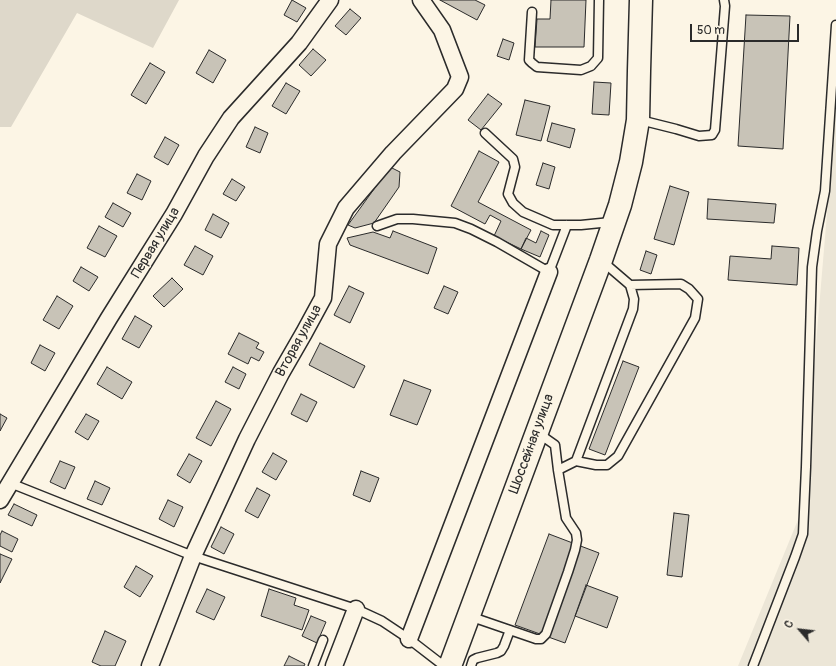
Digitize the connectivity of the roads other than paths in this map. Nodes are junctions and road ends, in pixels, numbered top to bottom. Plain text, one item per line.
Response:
1 (330, 0) edge
2 (421, 0) edge
3 (599, 0) edge
4 (642, 0) edge
5 (724, 0) edge
6 (532, 12) dead end
7 (836, 24) edge
8 (638, 120) junction
9 (485, 133) dead end
10 (614, 222) junction
11 (567, 225) junction
12 (377, 226) dead end
13 (601, 260) junction
14 (549, 272) junction
15 (630, 285) junction
16 (537, 432) junction
17 (576, 461) junction
18 (558, 470) junction
19 (10, 483) junction
20 (0, 500) edge
21 (193, 556) junction
22 (356, 609) junction
23 (468, 616) junction
24 (510, 630) junction
25 (409, 639) junction
26 (323, 640) dead end
27 (150, 666) edge
28 (313, 666) edge
29 (334, 666) edge
30 (444, 666) edge
31 (450, 666) edge
32 (471, 666) edge
33 (753, 666) edge

1 - 19 street, Первая улица
2 - 21 street, Вторая улица
3 - 6 lane
4 - 8 main road, Шоссейная улица
5 - 8 lane
7 - 33 lane
8 - 10 main road, Шоссейная улица
9 - 11 lane
10 - 11 lane
10 - 13 main road, Шоссейная улица
11 - 14 lane
12 - 14 lane
13 - 15 lane
13 - 16 main road, Шоссейная улица
14 - 25 street
15 - 17 lane
15 - 17 lane
16 - 18 lane
16 - 23 main road, Шоссейная улица
17 - 18 lane
18 - 24 lane
19 - 20 street, Первая улица
19 - 21 lane
21 - 22 lane
21 - 27 street, Вторая улица
22 - 25 lane
22 - 29 street
23 - 24 lane
23 - 31 main road, Шоссейная улица
24 - 32 lane
25 - 30 lane
26 - 28 lane

